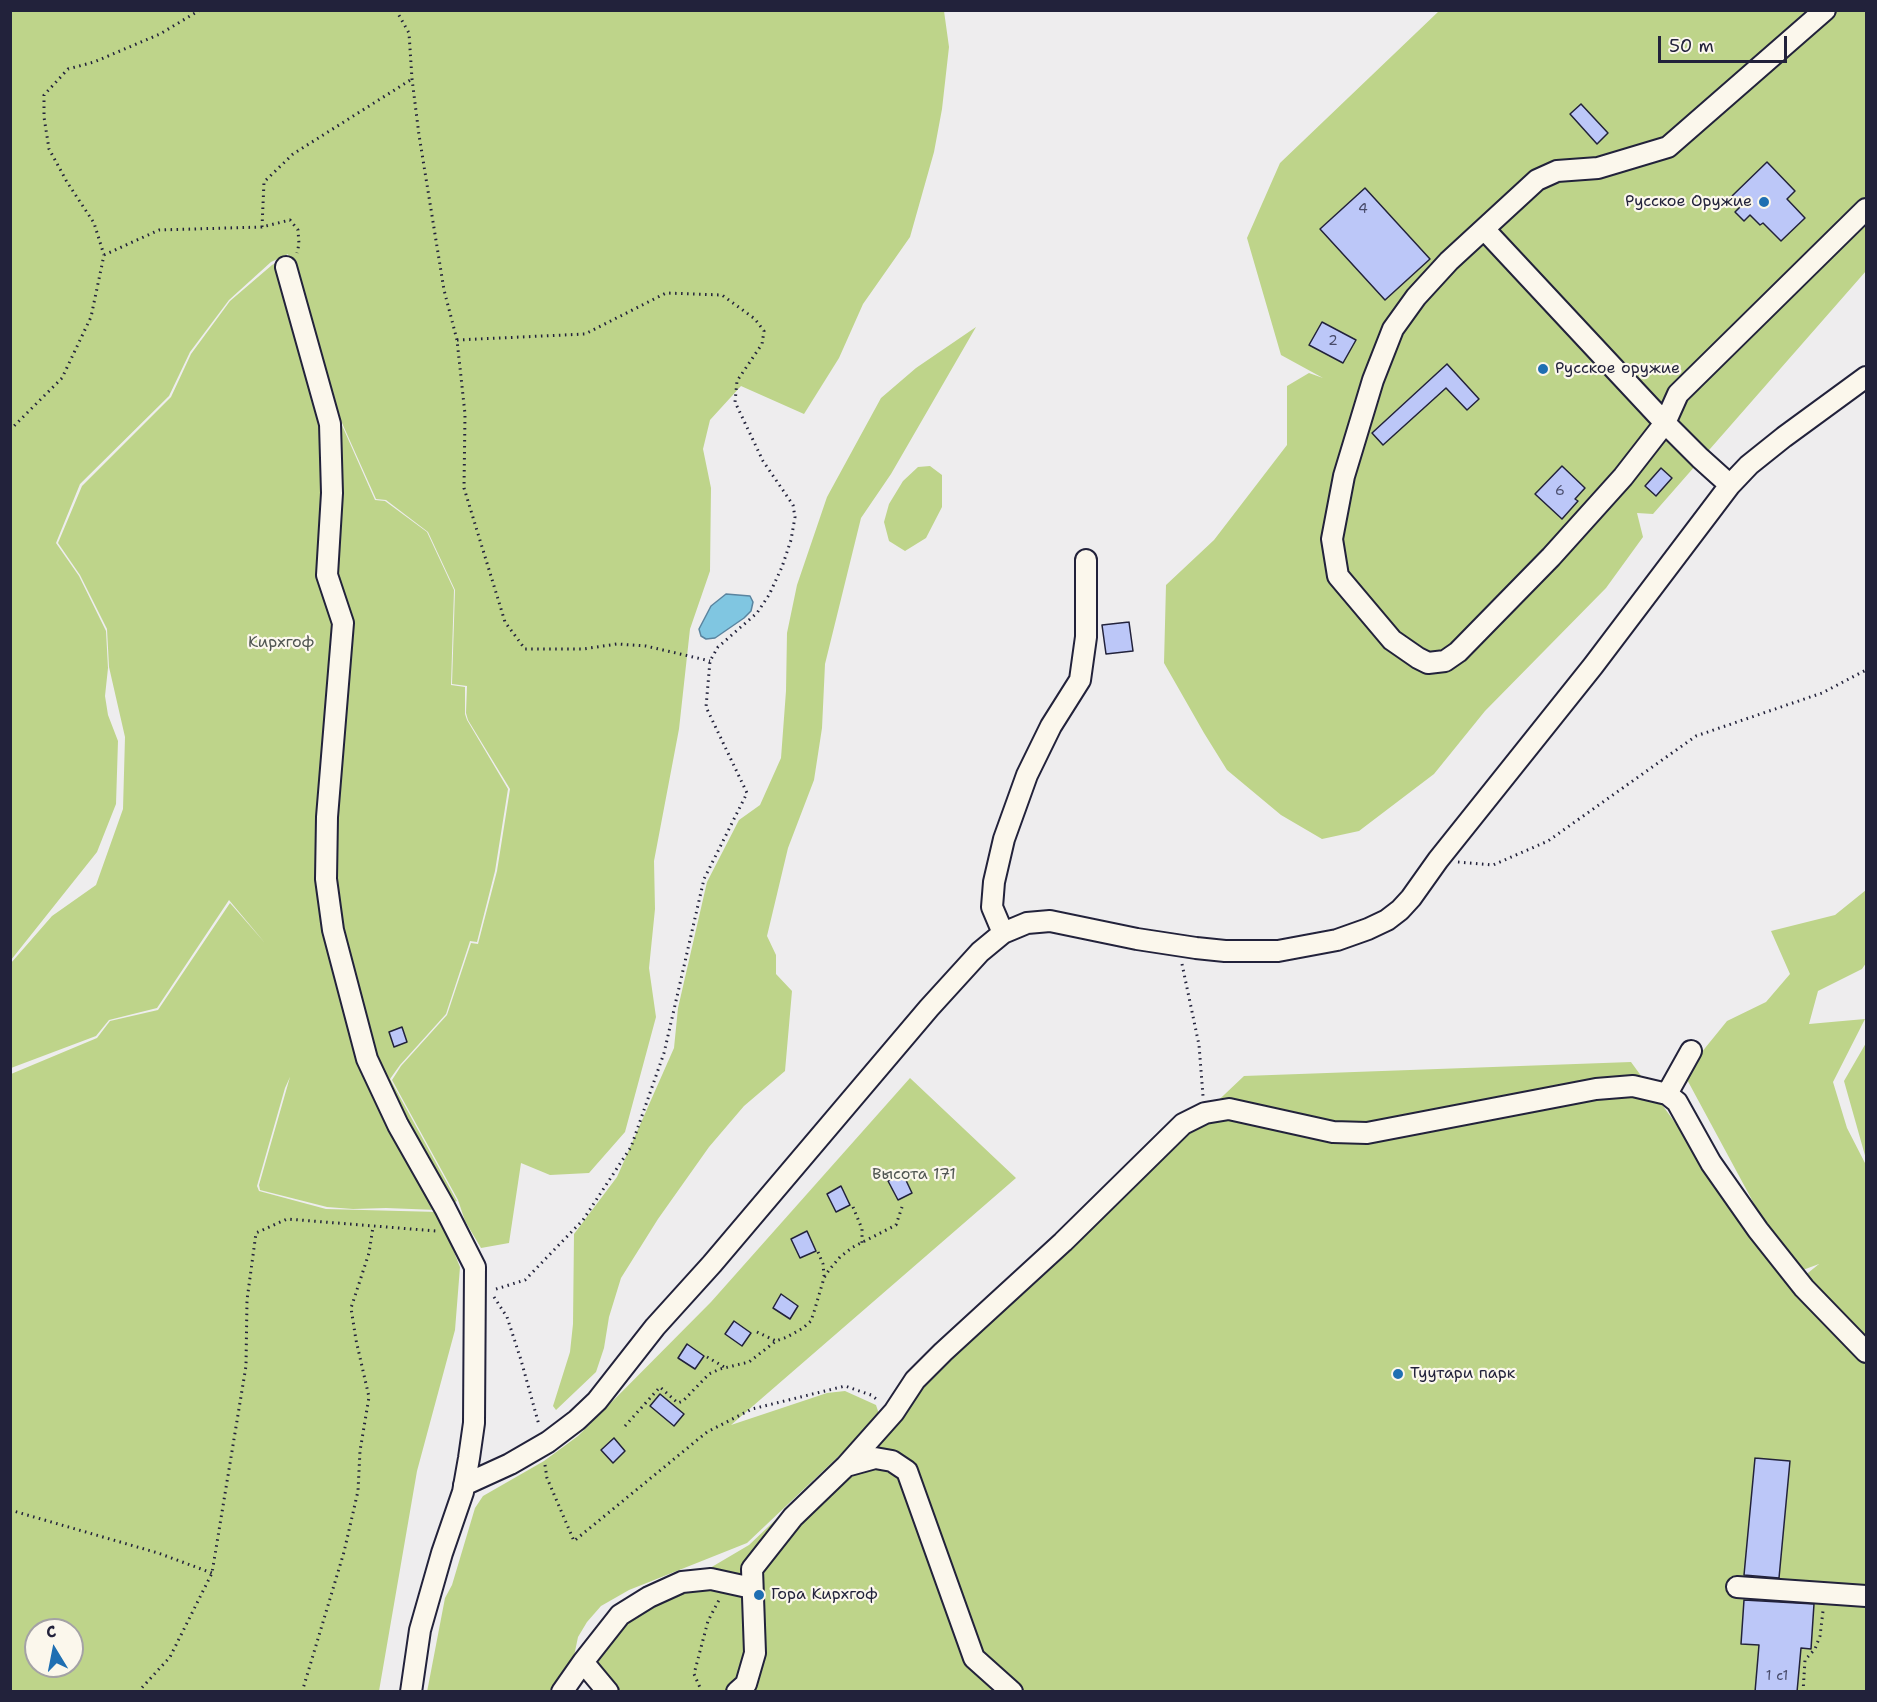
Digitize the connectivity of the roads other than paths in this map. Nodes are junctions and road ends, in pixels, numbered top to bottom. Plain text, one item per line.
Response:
1 (1825, 10) edge
2 (1866, 209) edge
3 (1484, 229) junction
4 (286, 267) road end
5 (1866, 377) edge
6 (1665, 423) junction
7 (1730, 485) junction
8 (1086, 560) dead end
9 (1003, 933) junction
10 (1691, 1051) dead end
11 (1667, 1094) junction
12 (1866, 1352) edge
13 (846, 1466) junction
14 (464, 1485) junction
15 (747, 1586) junction
16 (1737, 1587) dead end
17 (1866, 1596) edge
18 (583, 1662) junction
19 (411, 1692) edge
20 (562, 1692) edge
21 (608, 1692) edge
22 (736, 1692) edge
23 (1012, 1692) edge

1 - 3 street
2 - 6 street
3 - 6 street
3 - 6 street
4 - 14 street
5 - 7 street
6 - 7 street
7 - 9 street
8 - 9 street
9 - 14 street
10 - 11 street
11 - 12 street
11 - 13 street
13 - 15 street
13 - 23 street
14 - 19 street
15 - 18 street
15 - 22 street
16 - 17 street
18 - 20 street
18 - 21 street

